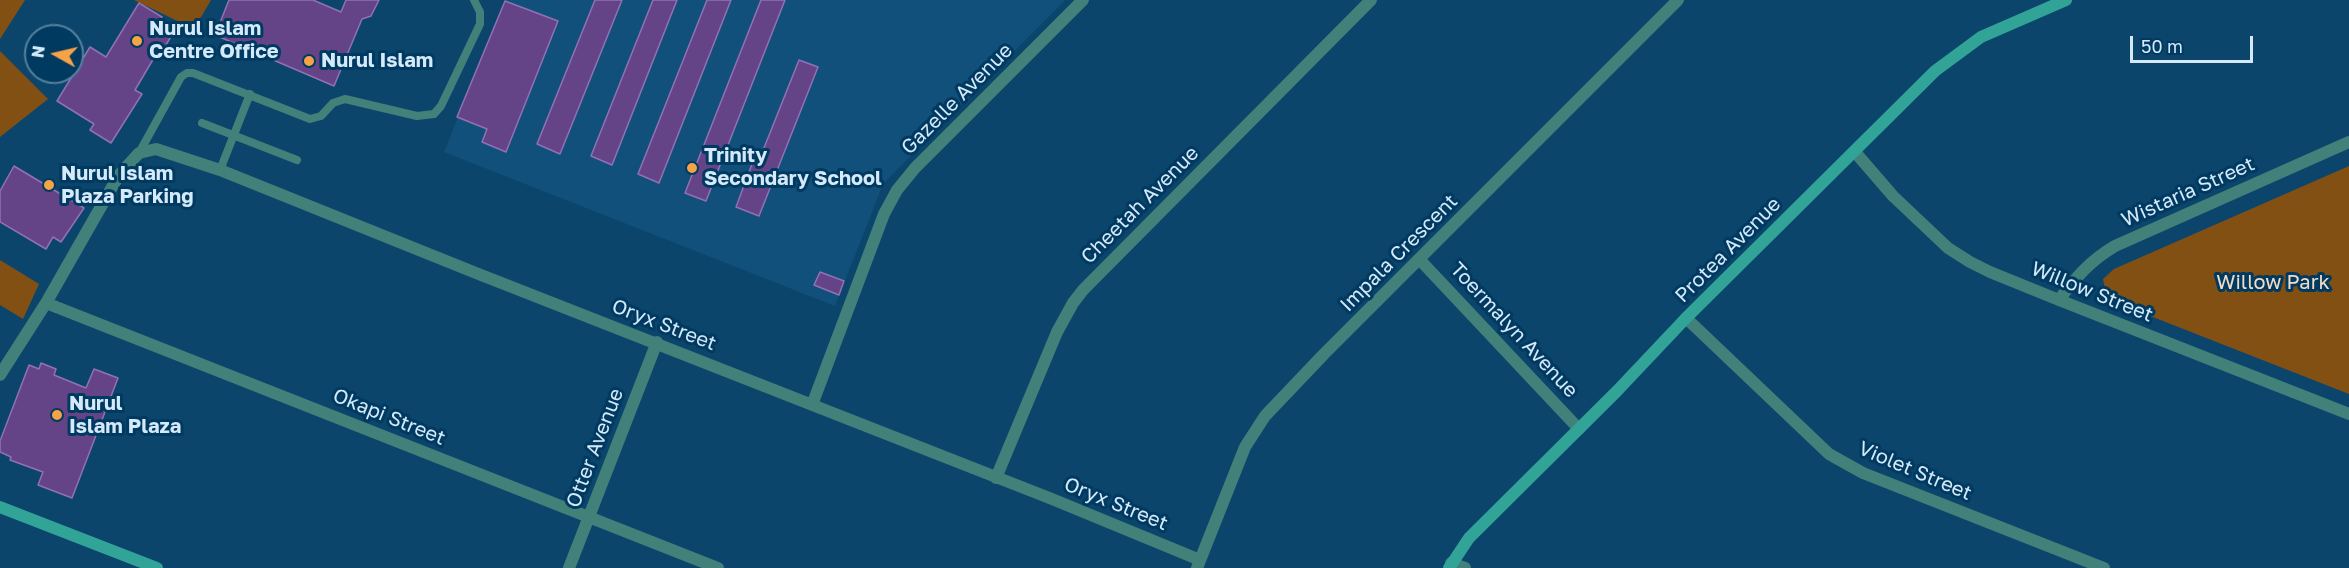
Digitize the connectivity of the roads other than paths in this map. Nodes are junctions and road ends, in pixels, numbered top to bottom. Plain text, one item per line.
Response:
1 (474, 0) edge
2 (1083, 0) edge
3 (1371, 0) edge
4 (1678, 0) edge
5 (2066, 0) edge
6 (250, 94) junction
7 (202, 123) dead end
8 (234, 135) junction
9 (2349, 142) edge
10 (1855, 152) junction
11 (139, 153) junction
12 (297, 160) dead end
13 (220, 170) junction
14 (1420, 260) junction
15 (2059, 300) junction
16 (46, 303) junction
17 (1686, 318) junction
18 (657, 342) junction
19 (0, 375) edge
20 (812, 405) junction
21 (2349, 414) edge
22 (1579, 429) junction
23 (996, 478) junction
24 (0, 507) edge
25 (589, 517) junction
26 (1199, 564) edge
27 (1450, 565) edge
28 (157, 568) edge
29 (569, 568) edge
30 (718, 568) edge
31 (1465, 568) edge
32 (2104, 568) edge

1 - 6 lane
2 - 20 street, Gazelle Avenue
3 - 23 street, Cheetah Avenue
4 - 14 street, Impala Crescent
5 - 10 street, Protea Avenue
6 - 8 lane
6 - 11 lane
7 - 8 lane
8 - 12 lane
8 - 13 lane
9 - 15 street, Wistaria Street
10 - 15 street, Willow Street
10 - 17 street, Protea Avenue
11 - 13 street, Oryx Street
11 - 16 street
13 - 18 street, Oryx Street
14 - 22 street, Toermalyn Avenue
14 - 26 street, Impala Crescent
15 - 21 street, Willow Street
16 - 19 street
16 - 25 street, Okapi Street
17 - 22 street, Protea Avenue
17 - 32 street, Violet Street
18 - 20 street, Oryx Street
18 - 25 street, Otter Avenue
20 - 23 street, Oryx Street
22 - 27 street, Protea Avenue
23 - 26 street, Oryx Street
24 - 28 street
25 - 29 street, Otter Avenue
25 - 30 street, Okapi Street
27 - 31 street

